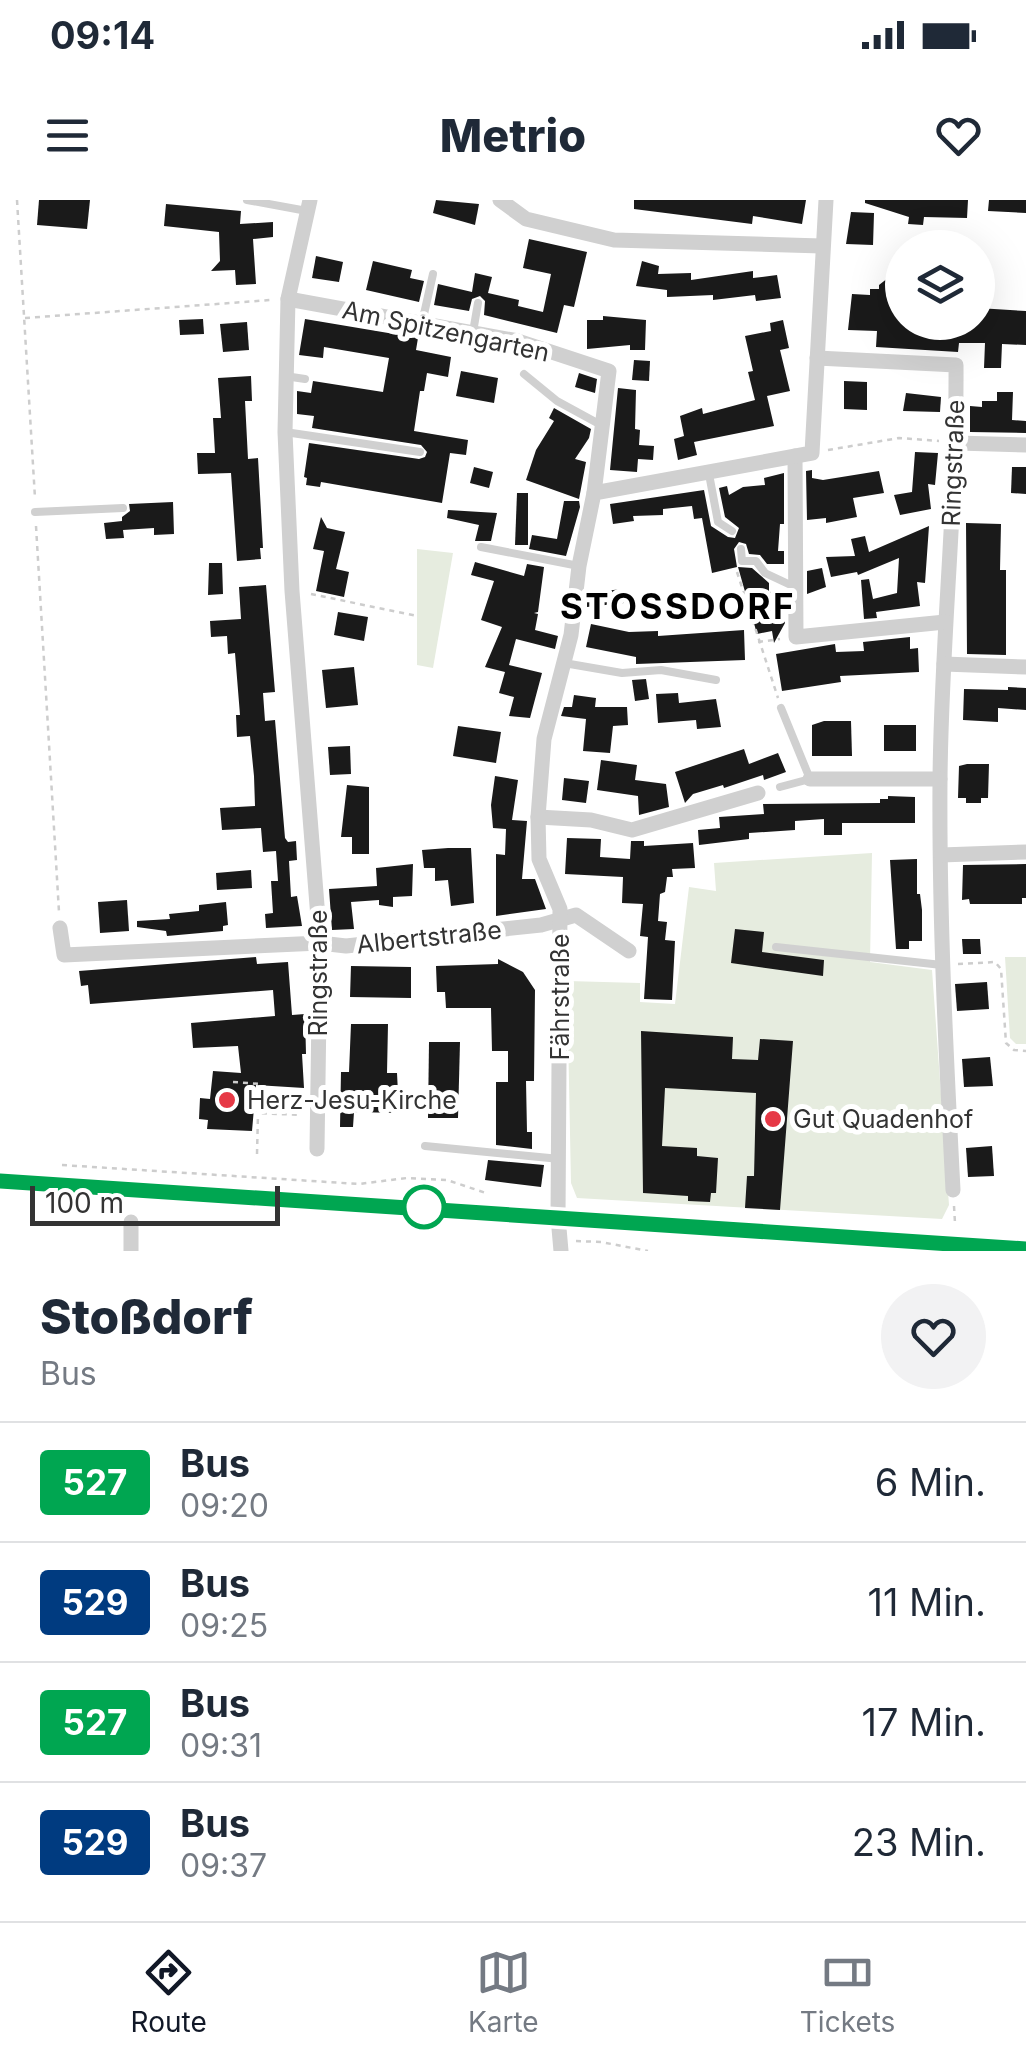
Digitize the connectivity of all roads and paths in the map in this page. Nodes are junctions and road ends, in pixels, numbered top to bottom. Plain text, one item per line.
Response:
1 (18, 200) edge
2 (247, 200) edge
3 (500, 200) edge
4 (826, 200) edge
5 (308, 206) edge
6 (822, 246) junction
7 (433, 274) dead end
8 (288, 299) junction
9 (478, 303) dead end
10 (24, 318) junction
11 (422, 323) junction
12 (473, 332) junction
13 (817, 358) junction
14 (524, 374) dead end
15 (285, 376) junction
16 (305, 379) dead end
17 (601, 425) junction
18 (285, 432) junction
19 (957, 443) junction
20 (1026, 445) edge
21 (420, 452) dead end
22 (812, 454) junction
23 (795, 456) junction
24 (709, 474) junction
25 (594, 494) junction
26 (122, 508) dead end
27 (36, 512) junction
28 (732, 532) dead end
29 (481, 547) dead end
30 (741, 549) dead end
31 (579, 566) junction
32 (737, 571) dead end
33 (797, 588) junction
34 (292, 591) junction
35 (417, 616) dead end
36 (945, 622) junction
37 (796, 637) junction
38 (757, 642) junction
39 (564, 663) junction
40 (944, 664) junction
41 (1026, 667) edge
42 (716, 680) dead end
43 (781, 708) joint
44 (810, 779) junction
45 (940, 779) junction
46 (780, 787) dead end
47 (758, 793) dead end
48 (538, 817) junction
49 (1026, 852) edge
50 (941, 856) junction
51 (560, 919) junction
52 (60, 928) joint
53 (320, 943) junction
54 (776, 946) dead end
55 (629, 951) dead end
56 (942, 965) junction
57 (1026, 1051) edge
58 (233, 1082) dead end
59 (258, 1113) junction
60 (317, 1116) junction
61 (425, 1146) dead end
62 (317, 1149) joint
63 (257, 1154) dead end
64 (560, 1159) junction
65 (0, 1181) edge
66 (953, 1190) joint
67 (316, 1201) junction
68 (558, 1217) junction
69 (131, 1222) dead end
70 (956, 1244) junction
71 (561, 1247) edge
72 (1026, 1249) edge
73 (131, 1251) edge
74 (648, 1251) edge

1 - 10 path
2 - 5 lane
3 - 6 street
4 - 6 street
5 - 8 street, Ringstraße
6 - 13 street
7 - 11 lane
8 - 10 path
8 - 11 street, Am Spitzengarten
8 - 15 street, Ringstraße
9 - 12 lane
10 - 27 path
11 - 12 street, Am Spitzengarten
12 - 17 street, Am Spitzengarten
13 - 19 street, Ringstraße
13 - 22 street
14 - 17 lane, Am Spitzengarten
15 - 16 lane
15 - 18 street, Ringstraße
17 - 25 street, Am Spitzengarten
18 - 21 lane
18 - 34 street, Ringstraße
19 - 20 street
19 - 22 path
19 - 36 street, Ringstraße
22 - 23 street
23 - 24 street
23 - 33 street
24 - 25 street
24 - 28 lane
25 - 31 street, Fährstraße
26 - 27 lane
27 - 52 path
29 - 31 lane
30 - 33 lane
31 - 39 street, Fährstraße
32 - 38 path
33 - 37 street
34 - 35 path
34 - 53 street, Ringstraße
36 - 37 street
36 - 40 street, Ringstraße
37 - 38 path
38 - 43 path
39 - 42 lane
39 - 48 street, Fährstraße
40 - 41 street
40 - 45 street, Ringstraße
43 - 44 lane
44 - 45 street
44 - 46 lane
45 - 50 street, Ringstraße
47 - 48 street
48 - 51 street, Fährstraße
49 - 50 street
50 - 56 street, Ringstraße
51 - 53 street, Albertstraße
51 - 55 street, Albertstraße
51 - 64 street, Fährstraße
52 - 53 street, Albertstraße
53 - 60 street, Ringstraße
54 - 56 lane
56 - 57 path
56 - 66 street, Ringstraße
58 - 59 path
59 - 60 path
59 - 63 path
60 - 62 street, Ringstraße
61 - 64 lane
62 - 67 path
64 - 68 street, Fährstraße
65 - 67 main road
66 - 70 path
67 - 68 main road
68 - 70 main road
68 - 71 street, Fährstraße
69 - 73 street
70 - 72 main road
71 - 74 path

